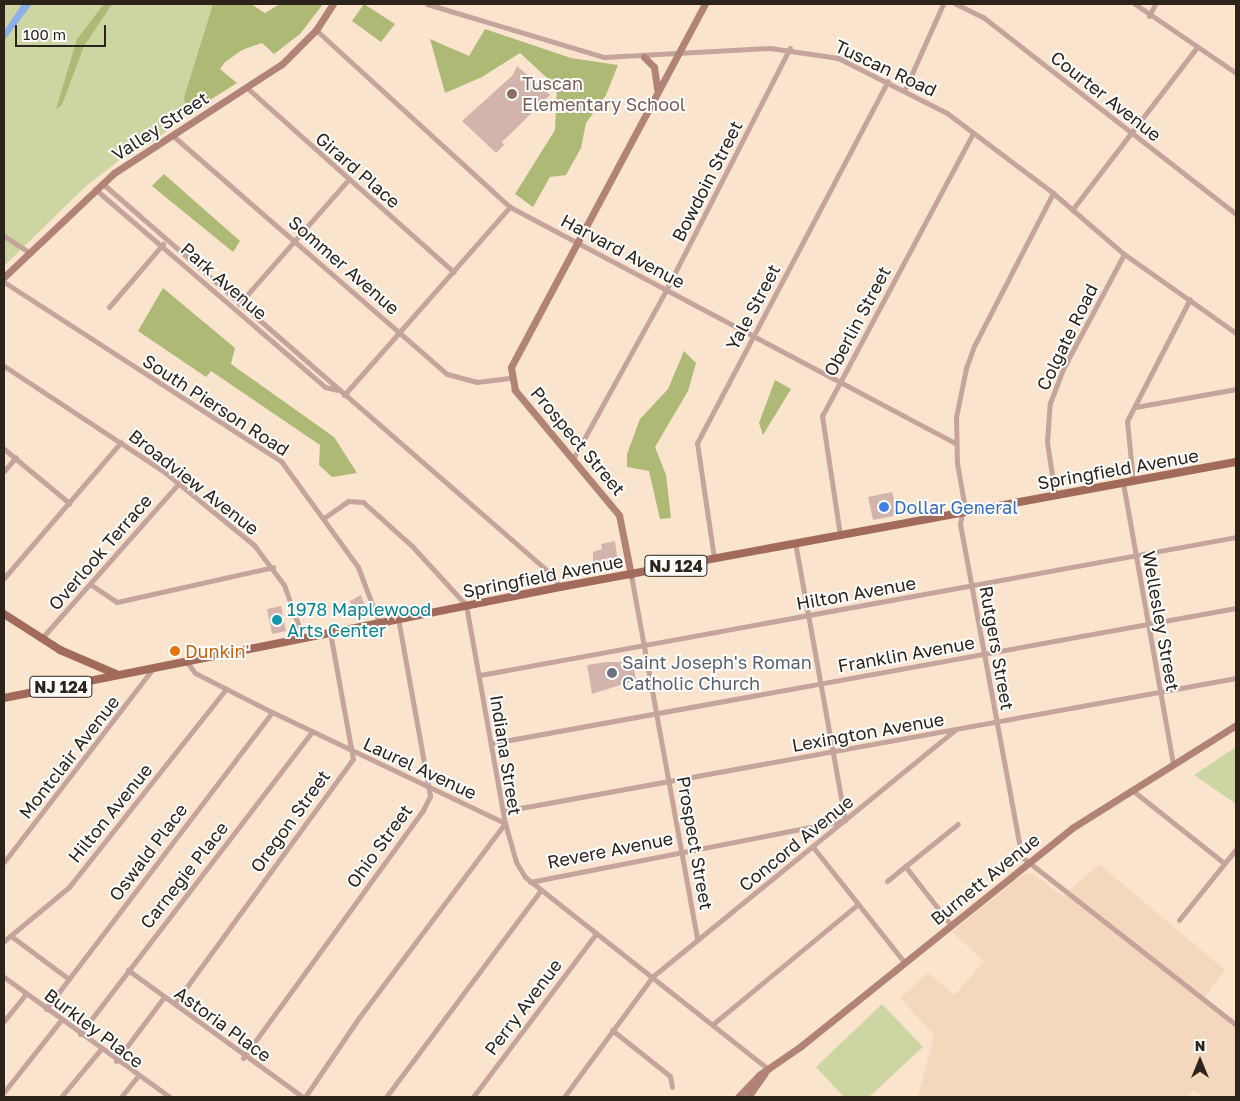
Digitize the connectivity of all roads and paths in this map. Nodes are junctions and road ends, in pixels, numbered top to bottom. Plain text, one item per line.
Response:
1 (333, 4) edge
2 (428, 4) edge
3 (705, 4) edge
4 (943, 4) edge
5 (956, 4) edge
6 (1135, 4) edge
7 (1155, 4) edge
8 (1150, 16) junction
9 (316, 30) junction
10 (1197, 47) junction
11 (790, 48) junction
12 (675, 56) junction
13 (644, 57) junction
14 (1236, 73) edge
15 (888, 81) junction
16 (246, 87) junction
17 (905, 89) junction
18 (657, 90) junction
19 (973, 133) junction
20 (1132, 133) junction
21 (172, 135) junction
22 (347, 181) junction
23 (102, 183) junction
24 (95, 189) junction
25 (1054, 193) junction
26 (510, 207) junction
27 (1072, 210) junction
28 (1236, 214) edge
29 (4, 236) edge
30 (166, 240) junction
31 (294, 241) junction
32 (577, 242) junction
33 (162, 245) junction
34 (29, 252) junction
35 (1124, 254) junction
36 (454, 272) junction
37 (4, 277) edge
38 (4, 282) edge
39 (667, 290) junction
40 (1190, 298) junction
41 (240, 303) junction
42 (110, 307) dead end
43 (235, 308) junction
44 (399, 331) junction
45 (1236, 333) edge
46 (754, 336) junction
47 (4, 366) edge
48 (511, 378) junction
49 (840, 381) junction
50 (1236, 389) edge
51 (338, 390) junction
52 (344, 395) junction
53 (1135, 406) junction
54 (121, 442) junction
55 (955, 443) junction
56 (4, 449) edge
57 (16, 457) junction
58 (574, 457) junction
59 (1236, 462) edge
60 (4, 471) edge
61 (1133, 481) junction
62 (179, 483) junction
63 (1123, 483) junction
64 (1056, 495) junction
65 (69, 503) junction
66 (963, 513) junction
67 (324, 518) junction
68 (840, 535) junction
69 (1236, 537) edge
70 (795, 543) junction
71 (1135, 555) junction
72 (714, 558) junction
73 (272, 567) junction
74 (631, 575) junction
75 (4, 578) edge
76 (90, 584) junction
77 (972, 586) junction
78 (560, 587) junction
79 (466, 605) junction
80 (1236, 608) edge
81 (4, 614) edge
82 (807, 615) junction
83 (398, 619) junction
84 (378, 623) junction
85 (1149, 624) junction
86 (330, 633) junction
87 (303, 638) junction
88 (41, 639) junction
89 (644, 645) junction
90 (984, 653) junction
91 (186, 661) junction
92 (154, 667) junction
93 (118, 674) junction
94 (480, 675) junction
95 (1236, 678) edge
96 (820, 684) junction
97 (226, 689) junction
98 (1160, 692) junction
99 (4, 698) edge
100 (272, 712) junction
101 (656, 713) junction
102 (997, 722) junction
103 (1236, 725) edge
104 (955, 730) junction
105 (312, 732) junction
106 (492, 743) junction
107 (352, 752) junction
108 (833, 752) junction
109 (1173, 764) junction
110 (669, 782) junction
111 (431, 790) junction
112 (1132, 790) junction
113 (504, 812) junction
114 (845, 820) junction
115 (505, 823) junction
116 (958, 824) dead end
117 (813, 847) junction
118 (1236, 849) edge
119 (681, 850) junction
120 (4, 862) edge
121 (1224, 863) junction
122 (1027, 864) junction
123 (905, 866) junction
124 (886, 881) dead end
125 (530, 882) junction
126 (540, 891) junction
127 (857, 906) junction
128 (1179, 920) dead end
129 (951, 925) junction
130 (596, 934) junction
131 (11, 936) junction
132 (697, 939) junction
133 (4, 942) edge
134 (905, 963) junction
135 (128, 970) junction
136 (4, 977) edge
137 (652, 977) junction
138 (69, 979) junction
139 (26, 994) junction
140 (164, 997) junction
141 (175, 1003) junction
142 (46, 1009) junction
143 (61, 1020) junction
144 (4, 1021) edge
145 (713, 1024) junction
146 (1236, 1026) edge
147 (612, 1030) junction
148 (80, 1034) junction
149 (100, 1050) junction
150 (244, 1058) junction
151 (116, 1061) junction
152 (766, 1071) junction
153 (137, 1077) junction
154 (672, 1087) dead end
155 (4, 1092) edge
156 (61, 1097) edge
157 (121, 1097) edge
158 (170, 1097) edge
159 (304, 1097) edge
160 (386, 1097) edge
161 (473, 1097) edge
162 (564, 1097) edge
163 (738, 1097) edge
164 (748, 1097) edge

1 - 9 street, Valley Street
2 - 13 street, Tuscan Road
3 - 12 street, Prospect Street
4 - 17 street
5 - 20 street, Courter Avenue
6 - 8 street
7 - 8 street
8 - 10 street
9 - 16 street, Valley Street
9 - 26 street, Harvard Avenue
10 - 14 street
10 - 20 street
11 - 12 street, Tuscan Road
11 - 15 street, Tuscan Road
11 - 39 street, Bowdoin Street
12 - 13 street, Tuscan Road
12 - 18 street, Prospect Street
13 - 18 street
15 - 17 street, Tuscan Road
15 - 46 street, Yale Street
16 - 21 street, Valley Street
16 - 22 street, Girard Place
17 - 19 street, Tuscan Road
18 - 32 street, Prospect Street
19 - 25 street, Tuscan Road
19 - 49 street, Oberlin Street
20 - 27 street
20 - 28 street, Courter Avenue
21 - 23 street, Valley Street
21 - 31 street, Sommer Avenue
22 - 31 street
22 - 36 street, Girard Place
23 - 24 street, Valley Street
23 - 30 street, Park Avenue
24 - 33 street, Park Avenue
24 - 34 street, Valley Street
25 - 27 street, Tuscan Road
25 - 55 street, Rutgers Street
26 - 32 street, Harvard Avenue
26 - 36 street
27 - 35 street, Tuscan Road
29 - 34 street
30 - 33 street
30 - 41 street, Park Avenue
31 - 41 street
31 - 44 street, Sommer Avenue
32 - 39 street, Harvard Avenue
32 - 48 street, Prospect Street
33 - 42 street
33 - 43 street, Park Avenue
34 - 37 street, Valley Street
35 - 40 street, Tuscan Road
35 - 64 street, Colgate Road
36 - 44 street
38 - 67 street, South Pierson Road
39 - 46 street, Harvard Avenue
39 - 58 street, Bowdoin Street
40 - 45 street, Tuscan Road
40 - 53 street
41 - 43 street
41 - 51 street, Park Avenue
43 - 51 street, Park Avenue
44 - 48 street, Sommer Avenue
44 - 52 street
46 - 49 street, Harvard Avenue
46 - 72 street, Yale Street
47 - 54 street, Broadview Avenue
48 - 58 street, Prospect Street
49 - 55 street, Harvard Avenue
49 - 68 street, Oberlin Street
50 - 53 street
51 - 52 street, Park Avenue
52 - 78 street, Park Avenue
53 - 61 street
54 - 62 street, Broadview Avenue
54 - 65 street
55 - 66 street, Rutgers Street
56 - 57 street
57 - 60 street
57 - 65 street
58 - 74 street, Prospect Street
59 - 61 main road, Springfield Avenue / NJ 124
61 - 63 main road, Springfield Avenue / NJ 124
62 - 73 street, Broadview Avenue
62 - 76 street, Overlook Terrace
63 - 64 main road, Springfield Avenue / NJ 124
63 - 71 street, Wellesley Street
64 - 66 main road, Springfield Avenue / NJ 124
65 - 75 street
66 - 68 main road, Springfield Avenue / NJ 124
66 - 77 street, Rutgers Street
67 - 79 street
67 - 84 street, South Pierson Road
68 - 70 main road, Springfield Avenue / NJ 124
69 - 71 street, Hilton Avenue
70 - 72 main road, Springfield Avenue / NJ 124
70 - 82 street
71 - 77 street, Hilton Avenue
71 - 85 street, Wellesley Street
72 - 74 main road, Springfield Avenue / NJ 124
73 - 76 street
73 - 87 street, Broadview Avenue
74 - 78 main road, Springfield Avenue / NJ 124
74 - 89 street, Prospect Street
76 - 88 street, Overlook Terrace
77 - 82 street, Hilton Avenue
77 - 90 street, Rutgers Street
78 - 79 main road, Springfield Avenue / NJ 124
79 - 83 main road, Springfield Avenue / NJ 124
79 - 94 street, Indiana Street
80 - 85 street, Franklin Avenue
81 - 88 main road
82 - 89 street, Hilton Avenue
82 - 96 street
83 - 84 main road, Springfield Avenue / NJ 124
83 - 111 street
84 - 86 main road, Springfield Avenue / NJ 124
85 - 90 street, Franklin Avenue
85 - 98 street, Wellesley Street
86 - 87 main road, Springfield Avenue / NJ 124
86 - 107 street
87 - 91 main road, Springfield Avenue / NJ 124
88 - 93 main road
89 - 94 street, Hilton Avenue
89 - 101 street, Prospect Street
90 - 96 street, Franklin Avenue
90 - 102 street, Rutgers Street
91 - 92 main road, Springfield Avenue / NJ 124
91 - 97 street, Laurel Avenue
92 - 93 main road, Springfield Avenue / NJ 124
92 - 120 street, Montclair Avenue
93 - 99 main road, Springfield Avenue / NJ 124
94 - 106 street, Indiana Street
95 - 98 street, Lexington Avenue
96 - 101 street, Franklin Avenue
96 - 108 street
97 - 100 street, Laurel Avenue
97 - 131 street, Hilton Avenue
98 - 102 street, Lexington Avenue
98 - 109 street, Wellesley Street
100 - 105 street, Laurel Avenue
100 - 138 street, Oswald Place
101 - 106 street, Franklin Avenue
101 - 110 street, Prospect Street
102 - 104 street, Lexington Avenue
102 - 122 street, Rutgers Street
103 - 109 street, Burnett Avenue
104 - 108 street, Lexington Avenue
104 - 114 street, Concord Avenue
105 - 107 street, Laurel Avenue
105 - 135 street, Carnegie Place
106 - 113 street, Indiana Street
107 - 111 street, Laurel Avenue
107 - 141 street, Oregon Street
108 - 110 street, Lexington Avenue
108 - 114 street
109 - 112 street, Burnett Avenue
110 - 113 street, Lexington Avenue
110 - 119 street, Prospect Street
111 - 115 street, Laurel Avenue
111 - 150 street, Ohio Street
112 - 121 street
112 - 122 street, Burnett Avenue
113 - 115 street, Indiana Street
114 - 117 street, Concord Avenue
114 - 119 street, Revere Avenue
115 - 125 street
115 - 159 street, Indiana Street
116 - 123 street
117 - 127 street
117 - 132 street, Concord Avenue
118 - 121 street
119 - 125 street, Revere Avenue
119 - 132 street, Prospect Street
121 - 128 street
122 - 129 street, Burnett Avenue
122 - 146 street
123 - 124 street
123 - 129 street
125 - 126 street
126 - 130 street
126 - 160 street, Revere Avenue
127 - 134 street
127 - 145 street
129 - 134 street, Burnett Avenue
130 - 137 street
130 - 161 street, Perry Avenue
131 - 133 street, Hilton Avenue
131 - 138 street
132 - 137 street, Concord Avenue
134 - 152 street, Burnett Avenue
135 - 140 street, Astoria Place
135 - 148 street, Carnegie Place
136 - 139 street, Burkley Place
137 - 145 street
137 - 147 street, Concord Avenue
138 - 142 street, Oswald Place
139 - 142 street, Burkley Place
139 - 144 street
140 - 141 street, Astoria Place
140 - 151 street
141 - 150 street, Astoria Place
142 - 143 street, Burkley Place
143 - 148 street, Burkley Place
143 - 155 street
145 - 152 street
147 - 154 street
147 - 162 street, Concord Avenue
148 - 149 street, Burkley Place
149 - 151 street, Burkley Place
149 - 156 street
150 - 159 street, Astoria Place
151 - 153 street, Burkley Place
152 - 163 street, Burnett Avenue
152 - 164 street, Burnett Avenue
153 - 157 street
153 - 158 street, Burkley Place

